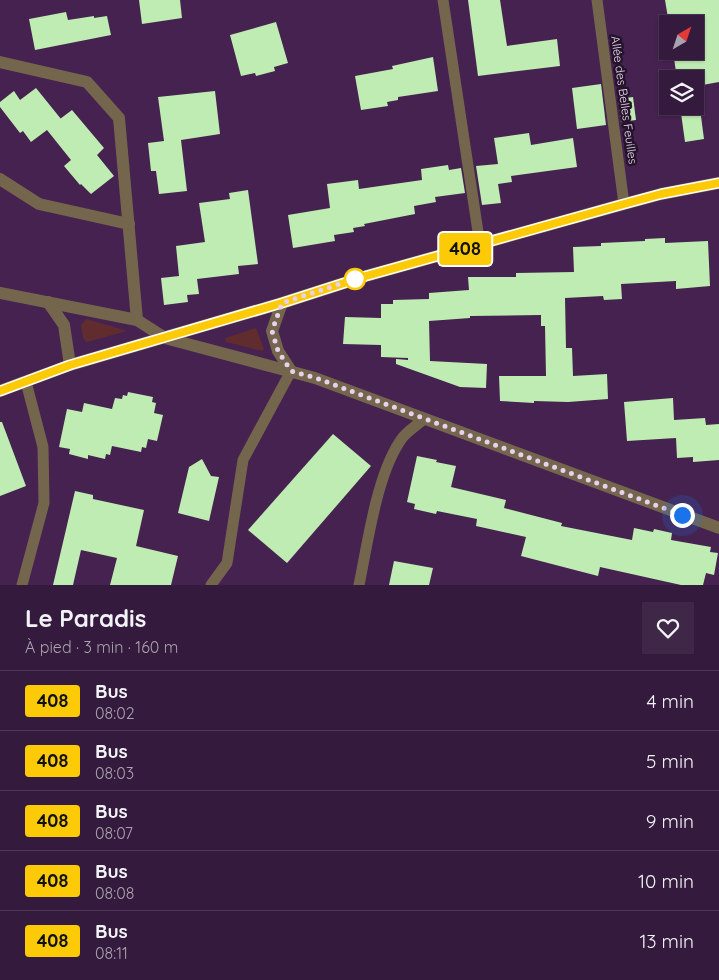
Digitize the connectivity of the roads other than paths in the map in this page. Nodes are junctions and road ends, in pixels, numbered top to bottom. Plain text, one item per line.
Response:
1 (443, 0) edge
2 (597, 0) edge
3 (0, 62) edge
4 (0, 179) edge
5 (719, 183) edge
6 (624, 204) junction
7 (128, 224) junction
8 (480, 244) junction
9 (0, 293) edge
10 (48, 302) junction
11 (282, 303) junction
12 (137, 320) junction
13 (164, 338) junction
14 (70, 365) junction
15 (291, 371) junction
16 (26, 382) junction
17 (0, 391) edge
18 (424, 419) junction
19 (719, 528) edge
20 (22, 585) edge
21 (211, 585) edge
22 (359, 585) edge

1 - 8 lane
2 - 6 lane, Allée des Belles Feuilles
3 - 7 street
4 - 7 street
5 - 6 street
6 - 8 street
7 - 12 street
8 - 11 street
9 - 10 street
10 - 12 street
10 - 14 street
11 - 13 street
11 - 15 street
12 - 13 street
13 - 14 street
13 - 15 street
14 - 16 street
15 - 18 street
15 - 21 lane
16 - 17 street
16 - 20 lane
18 - 19 street
18 - 22 lane

